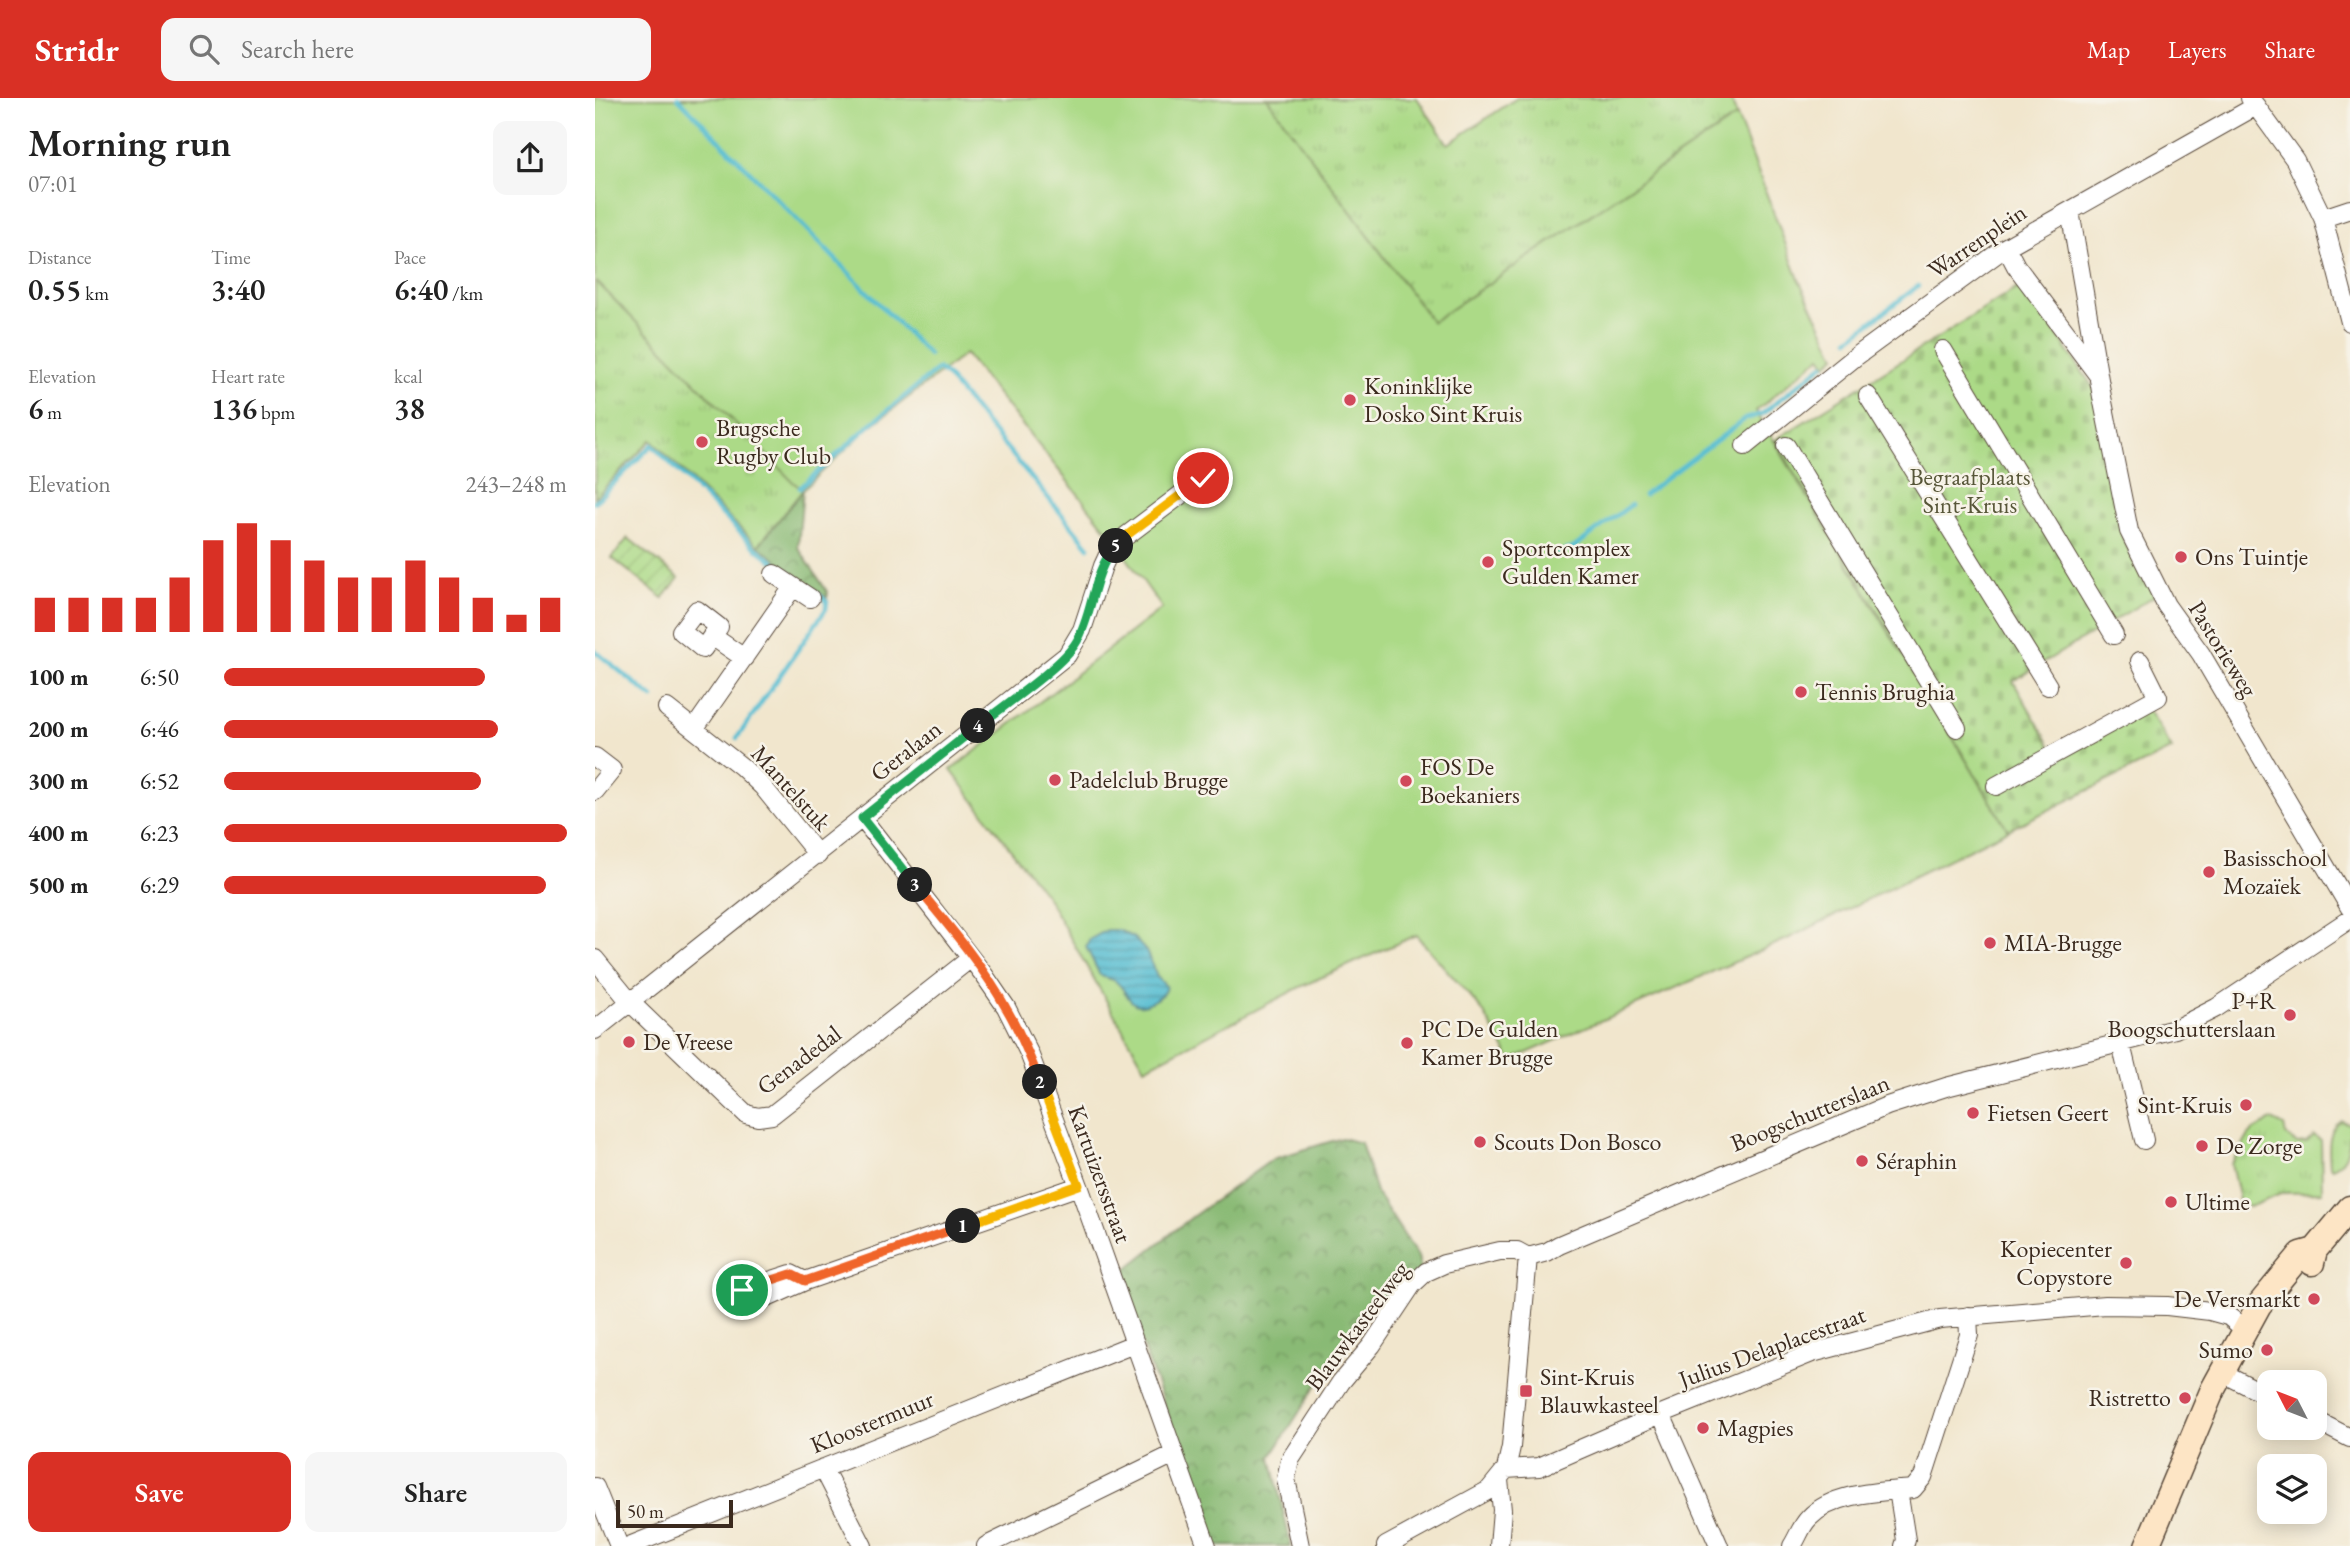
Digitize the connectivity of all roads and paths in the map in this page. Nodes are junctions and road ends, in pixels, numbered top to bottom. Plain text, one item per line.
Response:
1 (2253, 102) edge
2 (2350, 209) edge
3 (2070, 211) junction
4 (2323, 218) junction
5 (2006, 247) junction
6 (2350, 322) edge
7 (1943, 350) dead end
8 (2100, 378) junction
9 (1868, 396) dead end
10 (1745, 446) dead end
11 (1786, 446) dead end
12 (1203, 478) dead end
13 (774, 574) dead end
14 (793, 587) junction
15 (810, 598) dead end
16 (2114, 635) dead end
17 (712, 636) dead end
18 (744, 658) junction
19 (2140, 661) dead end
20 (2049, 686) dead end
21 (667, 708) dead end
22 (1957, 728) dead end
23 (694, 729) junction
24 (595, 757) edge
25 (1996, 786) dead end
26 (595, 791) edge
27 (862, 818) junction
28 (818, 855) junction
29 (2350, 908) edge
30 (2350, 919) edge
31 (971, 958) junction
32 (595, 959) edge
33 (630, 1002) junction
34 (595, 1030) edge
35 (2121, 1044) junction
36 (2144, 1140) dead end
37 (1079, 1185) junction
38 (2350, 1208) edge
39 (1528, 1257) junction
40 (805, 1281) dead end
41 (1968, 1316) junction
42 (2246, 1330) junction
43 (1134, 1344) junction
44 (2223, 1373) junction
45 (2257, 1390) edge
46 (1661, 1413) junction
47 (2327, 1426) edge
48 (2350, 1438) edge
49 (1174, 1454) junction
50 (823, 1468) junction
51 (1503, 1474) junction
52 (595, 1487) edge
53 (1898, 1490) junction
54 (618, 1546) edge
55 (629, 1546) edge
56 (863, 1546) edge
57 (986, 1546) edge
58 (1207, 1546) edge
59 (1300, 1546) edge
60 (1386, 1546) edge
61 (1499, 1546) edge
62 (1719, 1546) edge
63 (1792, 1546) edge
64 (1904, 1546) edge
65 (2147, 1546) edge

1 - 3 street, Warrenplein
1 - 4 street
2 - 4 street
3 - 5 street, Warrenplein
3 - 8 street, Pastorieweg
4 - 6 street
5 - 8 street
5 - 10 street, Warrenplein
7 - 16 street
8 - 29 street, Pastorieweg
9 - 20 street
11 - 22 street
12 - 27 street, Geralaan
13 - 14 street
14 - 15 street
14 - 18 street
17 - 18 street
18 - 23 street
19 - 25 street
21 - 23 street, Mantelstuk
23 - 28 street, Mantelstuk
24 - 26 street
27 - 28 street, Geralaan
27 - 31 street, Kartuizersstraat
28 - 33 street, Geralaan
30 - 35 street, Boogschutterslaan
31 - 33 street, Genadedal
31 - 37 street, Kartuizersstraat
32 - 33 street, Genadedal
33 - 34 street, Geralaan
35 - 36 street
35 - 39 street, Boogschutterslaan
37 - 40 street
37 - 43 street, Kartuizersstraat
38 - 42 street
39 - 51 street
39 - 59 street, Blauwkasteelweg
41 - 42 street, Julius Delaplacestraat
41 - 46 street, Julius Delaplacestraat
41 - 53 street
42 - 44 street
43 - 49 street, Kartuizersstraat
43 - 50 street, Kloostermuur
44 - 45 street
44 - 65 street
46 - 51 street, Julius Delaplacestraat
46 - 62 street
47 - 48 street
49 - 57 street
49 - 58 street, Kartuizersstraat
50 - 55 street, Kloostermuur
50 - 56 street
51 - 60 street
51 - 61 street
52 - 54 street
53 - 63 street
53 - 64 street

